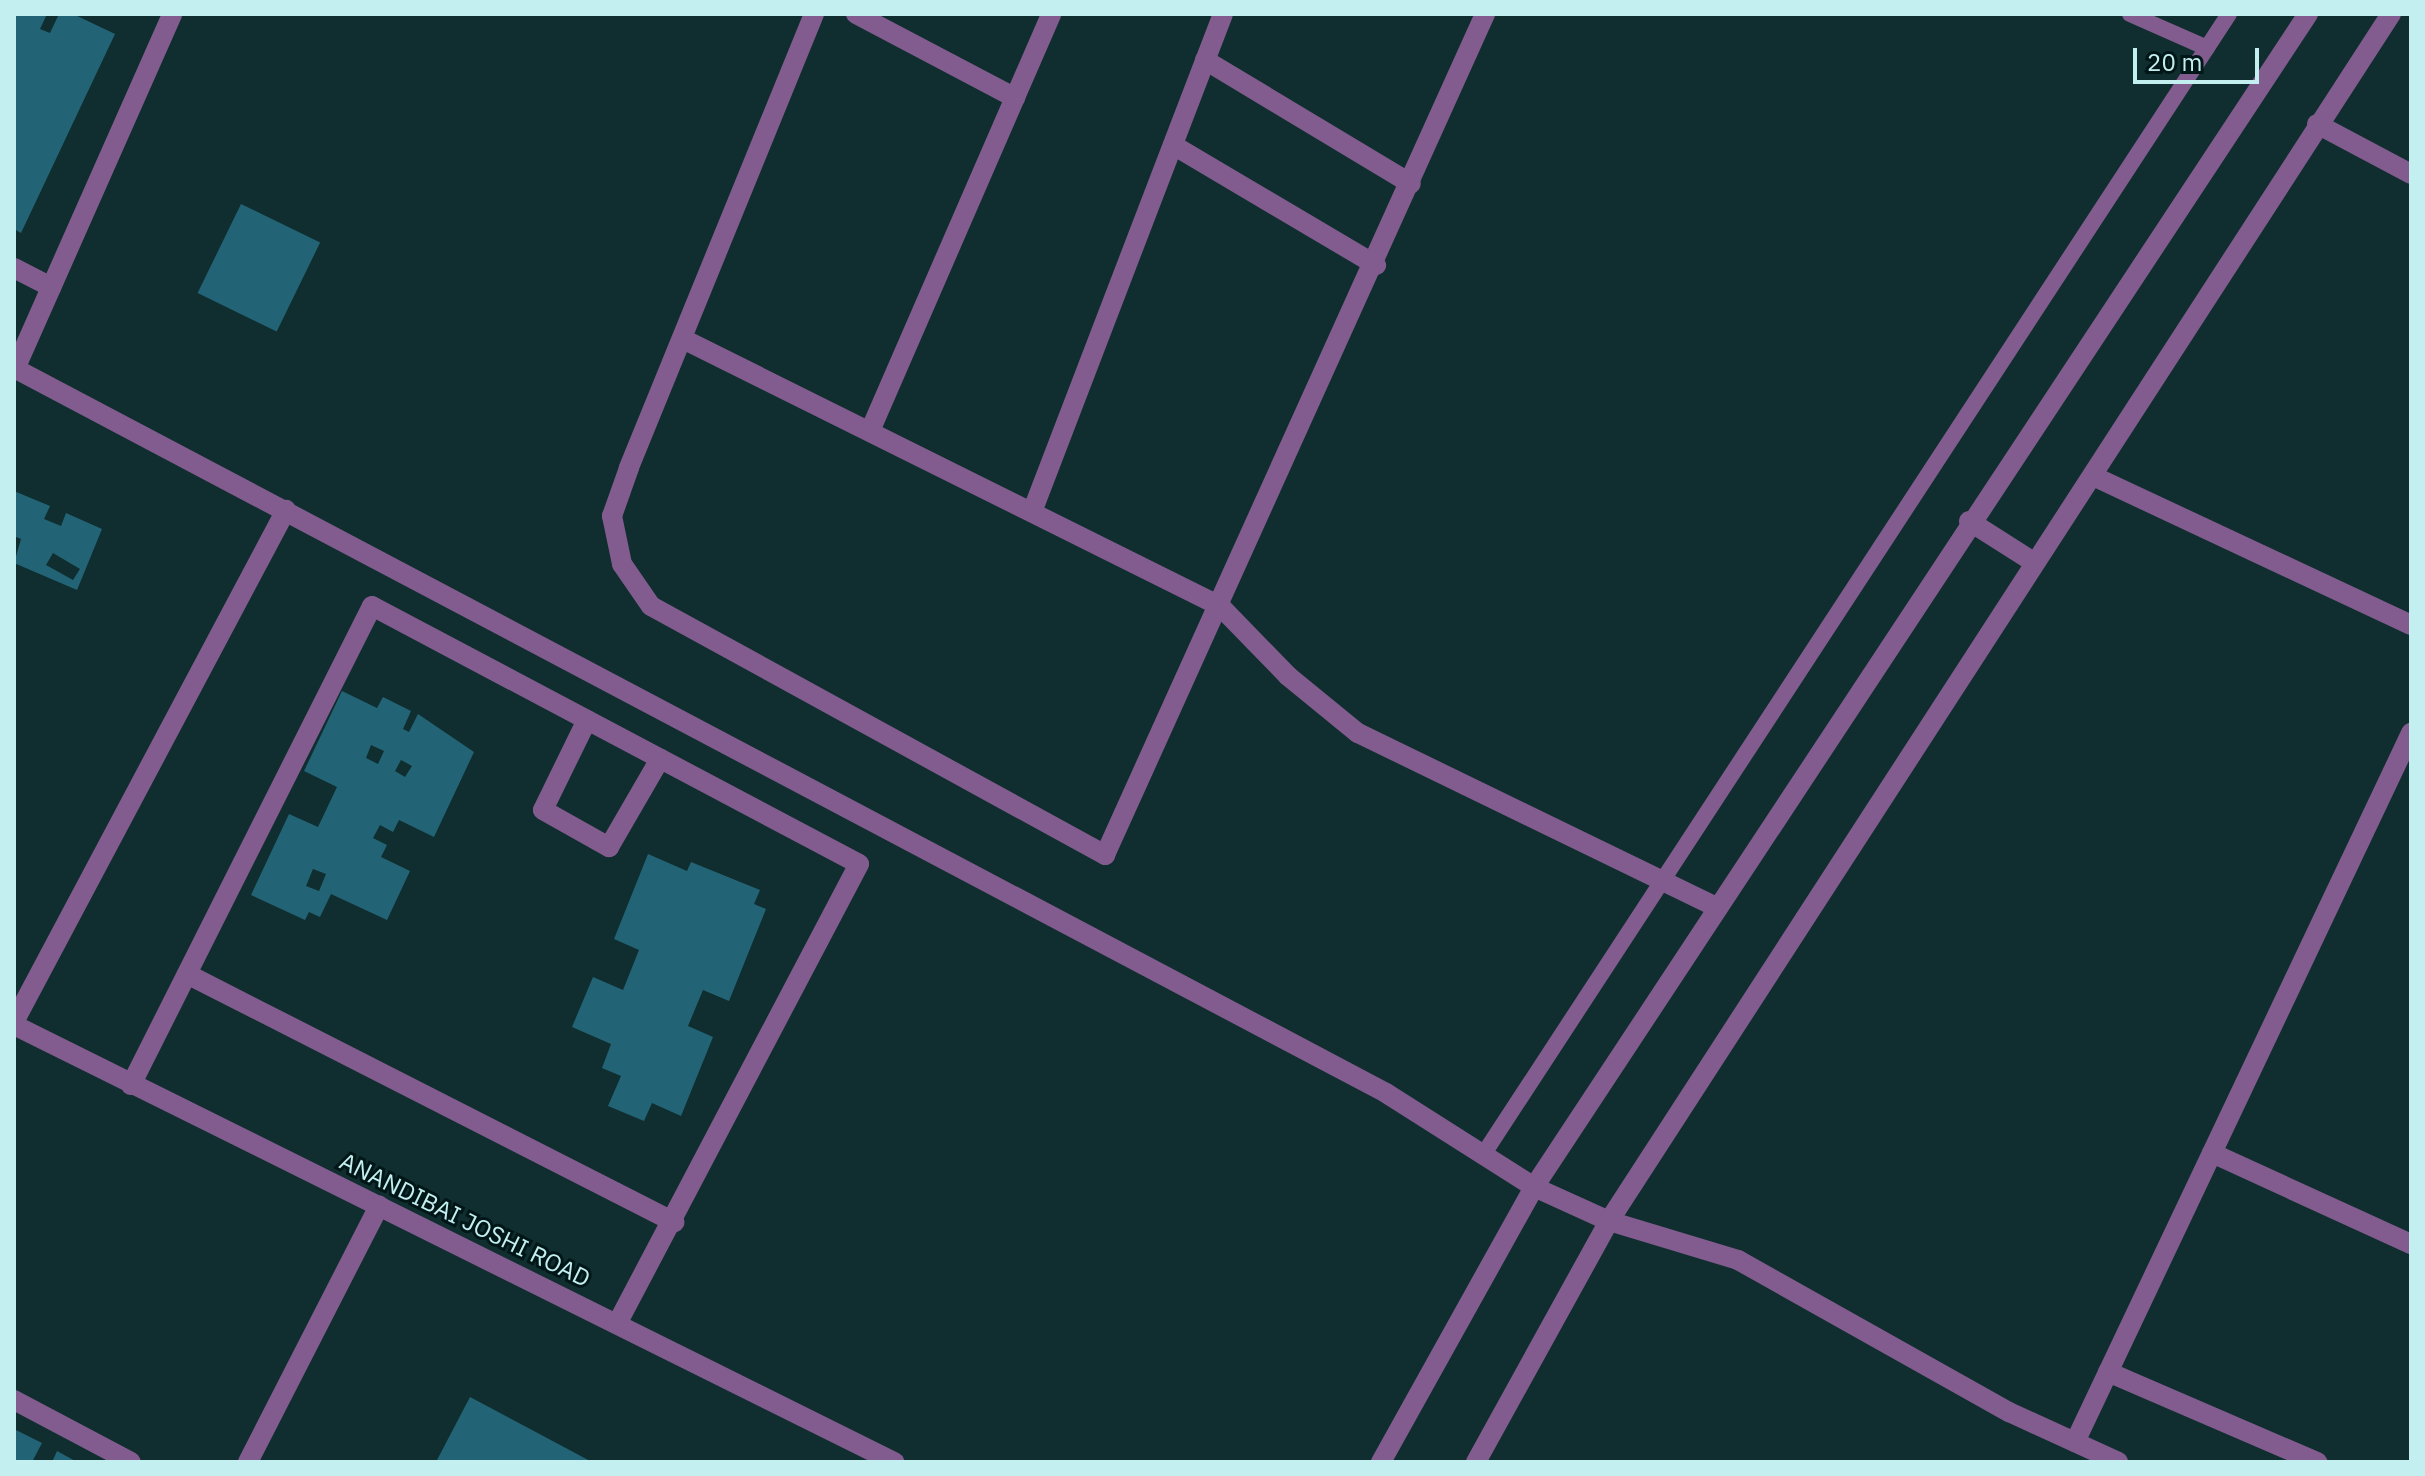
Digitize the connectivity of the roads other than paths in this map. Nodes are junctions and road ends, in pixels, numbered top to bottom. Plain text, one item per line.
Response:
1 (814, 14) edge
2 (856, 14) edge
3 (1051, 14) edge
4 (1223, 14) edge
5 (1485, 14) edge
6 (2130, 14) edge
7 (2229, 14) edge
8 (2308, 14) edge
9 (2391, 14) edge
10 (165, 16) edge
11 (2207, 48) junction
12 (1205, 60) junction
13 (1015, 98) junction
14 (2317, 124) junction
15 (1173, 145) junction
16 (2411, 174) edge
17 (1411, 184) junction
18 (1376, 265) junction
19 (14, 268) edge
20 (51, 287) junction
21 (687, 341) junction
22 (14, 368) edge
23 (870, 431) junction
24 (2093, 476) junction
25 (286, 510) junction
26 (1032, 512) junction
27 (1969, 521) junction
28 (2035, 563) junction
29 (1220, 606) junction
30 (2411, 625) edge
31 (587, 720) junction
32 (2411, 733) edge
33 (660, 759) junction
34 (1663, 881) junction
35 (1718, 908) junction
36 (187, 974) junction
37 (14, 1024) edge
38 (131, 1085) junction
39 (2212, 1153) junction
40 (1483, 1155) junction
41 (1534, 1187) junction
42 (379, 1206) junction
43 (1609, 1221) junction
44 (674, 1222) junction
45 (2411, 1244) edge
46 (617, 1324) junction
47 (2108, 1372) junction
48 (14, 1400) edge
49 (2075, 1442) junction
50 (131, 1462) edge
51 (248, 1462) edge
52 (894, 1462) edge
53 (1381, 1462) edge
54 (1476, 1462) edge
55 (2118, 1462) edge
56 (2317, 1462) edge

1 - 21 street
2 - 13 street
3 - 13 street
4 - 12 street
5 - 17 street
6 - 11 lane
7 - 11 lane
8 - 27 street
9 - 14 street
10 - 20 street
11 - 34 lane
12 - 15 street
12 - 17 street
13 - 23 street
14 - 16 street
14 - 24 street
15 - 18 street
15 - 26 street
17 - 18 street
18 - 29 street
19 - 20 street
20 - 22 street
21 - 23 street
21 - 29 street
22 - 25 street
23 - 26 street
24 - 28 street
24 - 30 street
25 - 37 street
25 - 40 street
26 - 29 street
27 - 28 street
27 - 35 street
28 - 43 street
29 - 34 street
31 - 33 street
31 - 33 street
31 - 36 street
32 - 39 street
33 - 44 street
34 - 35 street
34 - 40 lane
35 - 41 street
36 - 38 street
36 - 44 street
37 - 38 street, ANANDIBAI JOSHI ROAD
38 - 42 street, ANANDIBAI JOSHI ROAD
39 - 45 street
39 - 47 street
40 - 41 street
41 - 43 street
41 - 53 street
42 - 46 street, ANANDIBAI JOSHI ROAD
42 - 51 street
43 - 49 street
43 - 54 street
44 - 46 street
46 - 52 street, ANANDIBAI JOSHI ROAD
47 - 49 street
47 - 56 street
48 - 50 street
49 - 55 street

